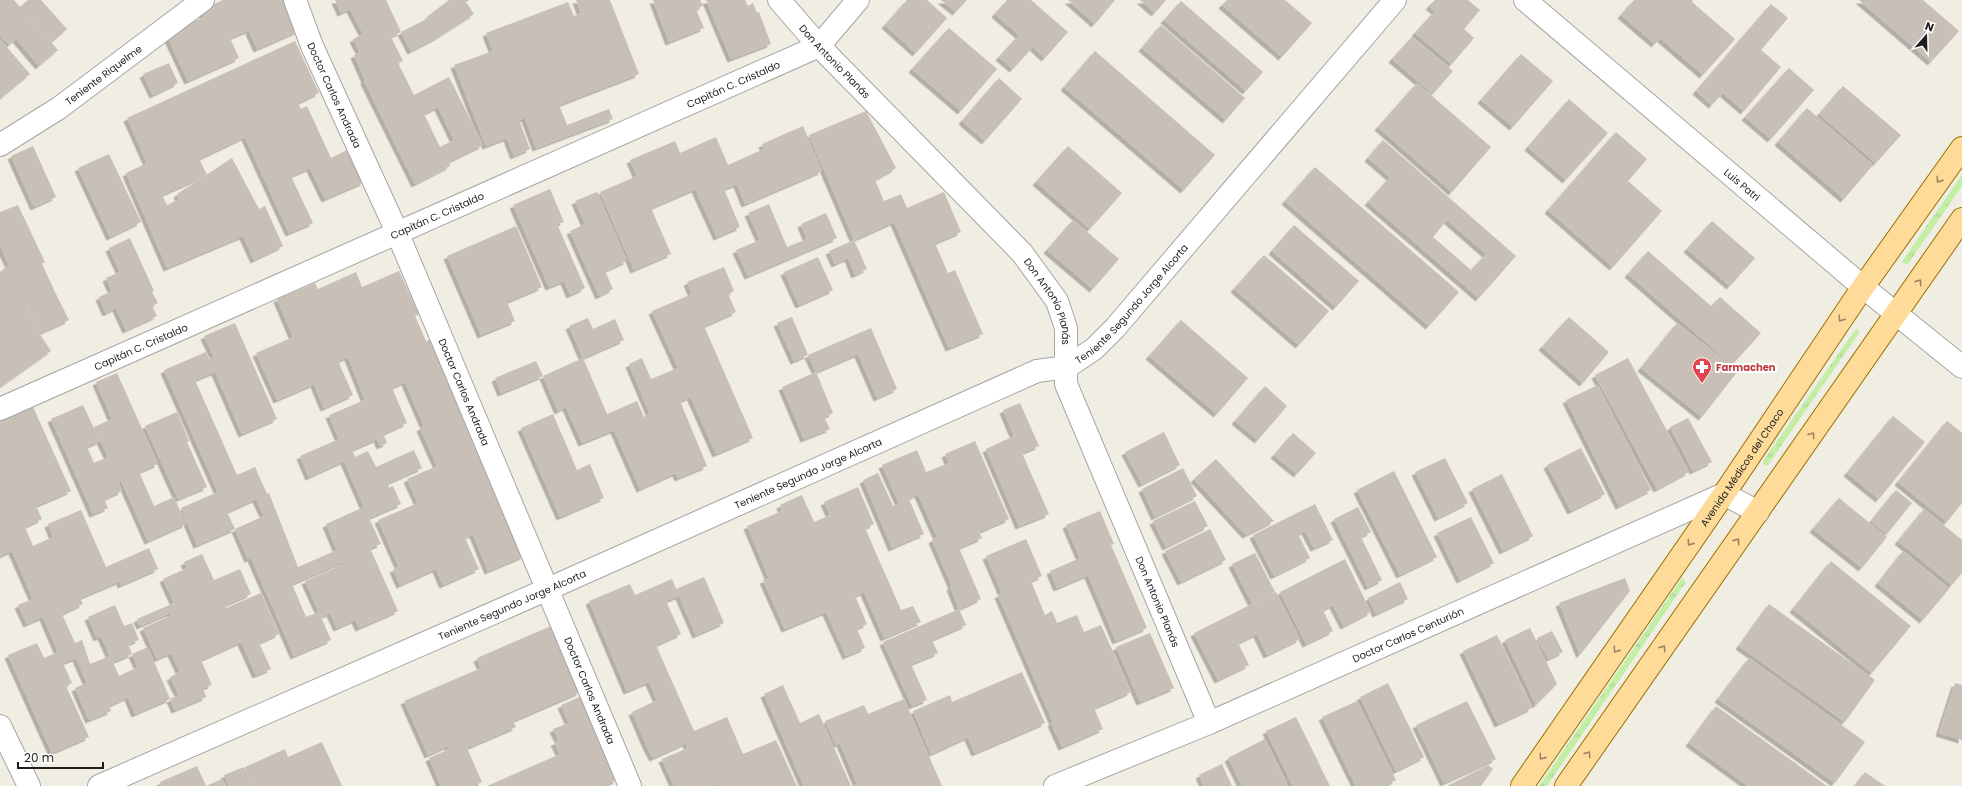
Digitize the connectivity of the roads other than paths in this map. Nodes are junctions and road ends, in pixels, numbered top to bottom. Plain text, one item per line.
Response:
1 (203, 0) edge
2 (295, 0) edge
3 (779, 0) edge
4 (858, 0) edge
5 (1395, 0) edge
6 (1525, 0) edge
7 (819, 46) junction
8 (0, 145) edge
9 (1962, 148) edge
10 (1962, 219) edge
11 (398, 232) junction
12 (1863, 287) junction
13 (1897, 314) junction
14 (1067, 367) junction
15 (1962, 367) edge
16 (0, 409) edge
17 (1724, 494) junction
18 (1758, 512) junction
19 (548, 589) junction
20 (1209, 723) junction
21 (0, 726) edge
22 (29, 786) edge
23 (99, 786) edge
24 (630, 786) edge
25 (1055, 786) edge
26 (1522, 786) edge
27 (1566, 786) edge

1 - 8 street, Teniente Riquelme
2 - 11 street, Doctor Carlos Andrada
3 - 7 street, Don Antonio Planás
4 - 7 street, Capitán C. Cristaldo
5 - 14 street, Teniente Segundo Jorge Alcorta
6 - 12 street, Luis Patri
7 - 11 street, Capitán C. Cristaldo
7 - 14 street, Don Antonio Planás
9 -> 12 main road, Avenida Médicos del Chaco
13 -> 10 main road
11 - 16 street, Capitán C. Cristaldo
11 - 19 street, Doctor Carlos Andrada
12 - 13 street, Luis Patri
12 -> 17 main road, Avenida Médicos del Chaco
13 - 15 street, Luis Patri
18 -> 13 main road
14 - 19 street, Teniente Segundo Jorge Alcorta
14 - 20 street, Don Antonio Planás
17 - 18 street
17 - 20 street, Doctor Carlos Centurión
17 -> 26 main road, Avenida Médicos del Chaco
27 -> 18 main road
19 - 23 street, Teniente Segundo Jorge Alcorta
19 - 24 street, Doctor Carlos Andrada
20 - 25 street, Doctor Carlos Centurión
21 - 22 street

